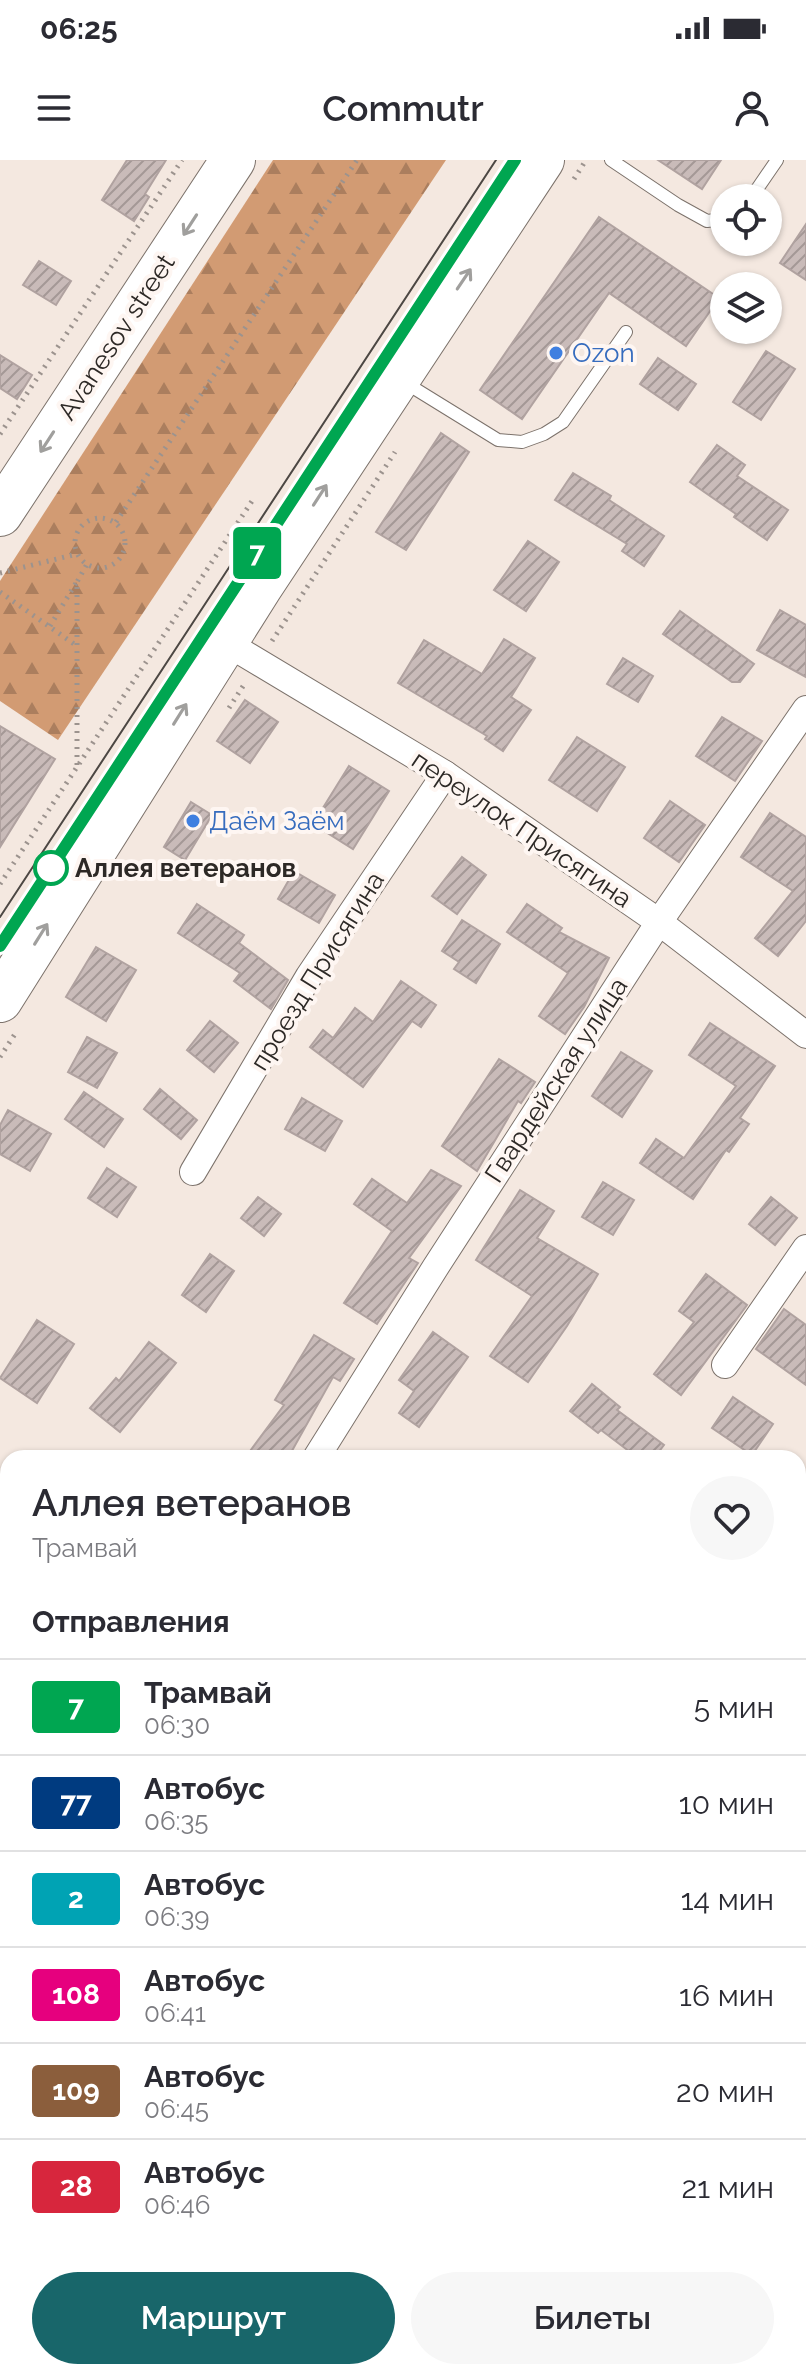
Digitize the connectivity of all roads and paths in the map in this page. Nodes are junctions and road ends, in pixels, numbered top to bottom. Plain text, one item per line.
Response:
1 (182, 160) edge
2 (233, 160) edge
3 (357, 160) edge
4 (586, 160) edge
5 (611, 160) edge
6 (777, 160) edge
7 (556, 173) edge
8 (761, 184) edge
9 (710, 221) edge
10 (626, 332) dead end
11 (398, 378) junction
12 (0, 434) edge
13 (396, 451) dead end
14 (254, 498) dead end
15 (0, 514) edge
16 (116, 522) junction
17 (77, 554) junction
18 (87, 564) junction
19 (0, 573) edge
20 (77, 582) junction
21 (0, 592) edge
22 (50, 626) junction
23 (77, 646) junction
24 (242, 652) junction
25 (225, 714) dead end
26 (803, 720) edge
27 (77, 768) junction
28 (445, 774) junction
29 (0, 884) edge
30 (659, 922) junction
31 (11, 1011) edge
32 (806, 1035) edge
33 (0, 1057) edge
34 (193, 1172) dead end
35 (806, 1248) edge
36 (725, 1365) dead end
37 (321, 1450) edge

1 - 12 path
2 -> 15 highway, Avanesov street
3 - 16 path
4 - 7 path
5 - 9 lane
6 - 8 lane
11 -> 7 highway
10 - 11 lane
24 -> 11 highway
13 - 24 path
14 - 27 path
16 - 17 path
16 - 18 path
17 - 18 path
17 - 19 path
18 - 20 path
20 - 22 path
20 - 23 path
21 - 22 path
22 - 23 path
23 - 27 path
24 - 25 path
24 - 28 street, переулок Присягина
31 -> 24 highway
26 - 30 street, Гвардейская улица
27 - 29 path
28 - 30 street, переулок Присягина
28 - 34 street, проезд Присягина
30 - 32 street, переулок Присягина
30 - 37 street, Гвардейская улица
31 - 33 path
35 - 36 street

